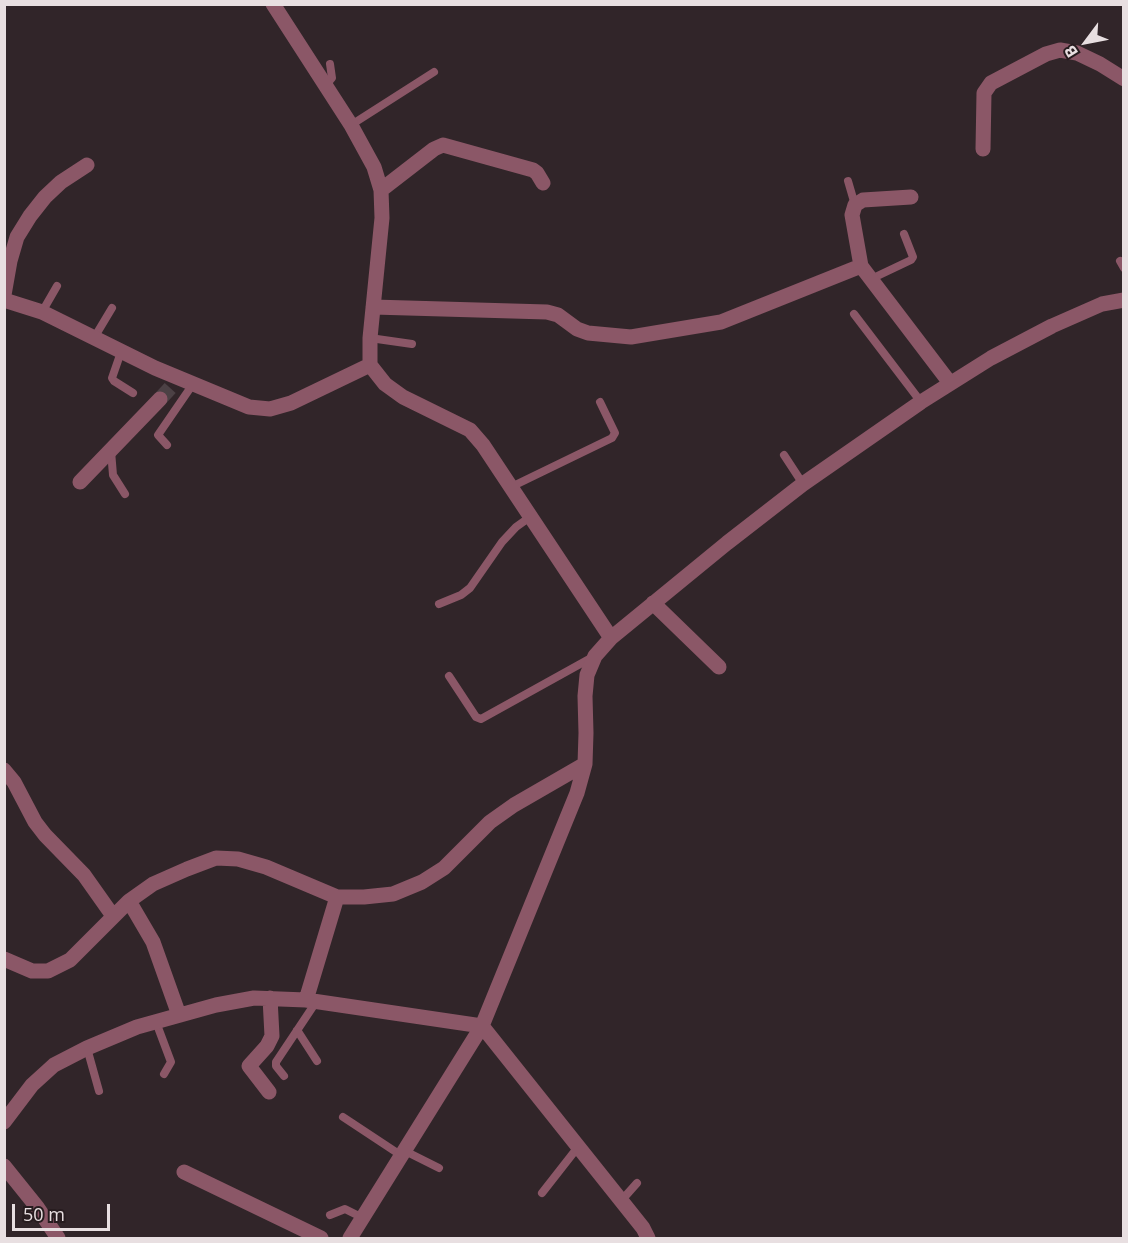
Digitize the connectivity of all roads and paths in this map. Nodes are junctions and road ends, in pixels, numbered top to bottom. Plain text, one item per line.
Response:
1 (273, 4) edge
2 (330, 64) dead end
3 (434, 72) dead end
4 (1124, 79) edge
5 (326, 85) junction
6 (351, 125) junction
7 (983, 149) dead end
8 (87, 165) dead end
9 (848, 181) dead end
10 (543, 183) dead end
11 (381, 190) junction
12 (911, 197) dead end
13 (855, 205) junction
14 (904, 234) dead end
15 (861, 266) junction
16 (871, 279) junction
17 (57, 286) dead end
18 (4, 295) edge
19 (4, 300) edge
20 (1124, 300) edge
21 (373, 307) junction
22 (112, 308) dead end
23 (42, 312) junction
24 (854, 314) dead end
25 (94, 338) junction
26 (370, 338) junction
27 (412, 344) dead end
28 (121, 352) junction
29 (370, 364) junction
30 (182, 383) junction
31 (950, 383) junction
32 (133, 393) dead end
33 (160, 399) tunnel mouth
34 (600, 402) dead end
35 (921, 402) junction
36 (167, 445) dead end
37 (111, 450) junction
38 (784, 454) dead end
39 (80, 482) dead end
40 (803, 484) junction
41 (511, 488) junction
42 (125, 494) dead end
43 (530, 517) junction
44 (652, 603) junction
45 (439, 604) dead end
46 (611, 638) junction
47 (595, 656) junction
48 (719, 667) dead end
49 (449, 676) dead end
50 (585, 764) junction
51 (4, 770) edge
52 (336, 897) junction
53 (129, 901) junction
54 (113, 916) junction
55 (4, 959) edge
56 (270, 998) junction
57 (311, 1001) junction
58 (179, 1015) junction
59 (156, 1022) junction
60 (482, 1026) junction
61 (297, 1030) junction
62 (87, 1048) junction
63 (317, 1061) dead end
64 (164, 1074) dead end
65 (284, 1076) dead end
66 (99, 1091) dead end
67 (269, 1092) dead end
68 (343, 1117) dead end
69 (4, 1122) edge
70 (578, 1147) junction
71 (404, 1153) junction
72 (4, 1166) edge
73 (439, 1168) dead end
74 (184, 1172) dead end
75 (636, 1183) dead end
76 (542, 1193) dead end
77 (621, 1201) junction
78 (330, 1215) dead end
79 (363, 1218) junction
80 (352, 1237) edge
81 (57, 1239) edge
82 (321, 1239) edge
83 (648, 1239) edge

1 - 5 street
2 - 5 lane
3 - 6 lane
4 - 7 street
5 - 6 street
6 - 11 street
8 - 18 street
9 - 13 lane
10 - 11 street
11 - 21 street
12 - 13 street
13 - 15 street
14 - 16 lane
15 - 16 street
15 - 21 street
16 - 31 street
17 - 23 lane
19 - 23 street
20 - 31 street
21 - 26 street
22 - 25 lane
23 - 25 street
24 - 35 lane
25 - 28 street
26 - 27 lane
26 - 29 street
28 - 30 street
28 - 32 lane
29 - 30 street
29 - 41 street
30 - 36 lane
31 - 35 street
33 - 37 street
34 - 41 lane
35 - 40 street
37 - 39 street
37 - 42 lane
38 - 40 lane
40 - 44 street
41 - 43 street
43 - 45 lane
43 - 46 street
44 - 46 street
44 - 48 street
46 - 47 street
47 - 49 lane
47 - 50 street
50 - 52 street
50 - 60 street
51 - 54 street
52 - 53 street
52 - 57 street
53 - 54 street
53 - 58 street
54 - 55 street
56 - 57 street
56 - 58 street
56 - 67 street
57 - 60 street
57 - 61 lane
58 - 59 street
59 - 62 street
59 - 64 lane
60 - 70 street
60 - 71 street
61 - 63 lane
61 - 65 lane
62 - 66 lane
62 - 69 street
68 - 71 lane
70 - 76 lane
70 - 77 street
71 - 73 lane
71 - 79 street
72 - 81 street
74 - 82 street
75 - 77 lane
77 - 83 street
78 - 79 lane
79 - 80 street

